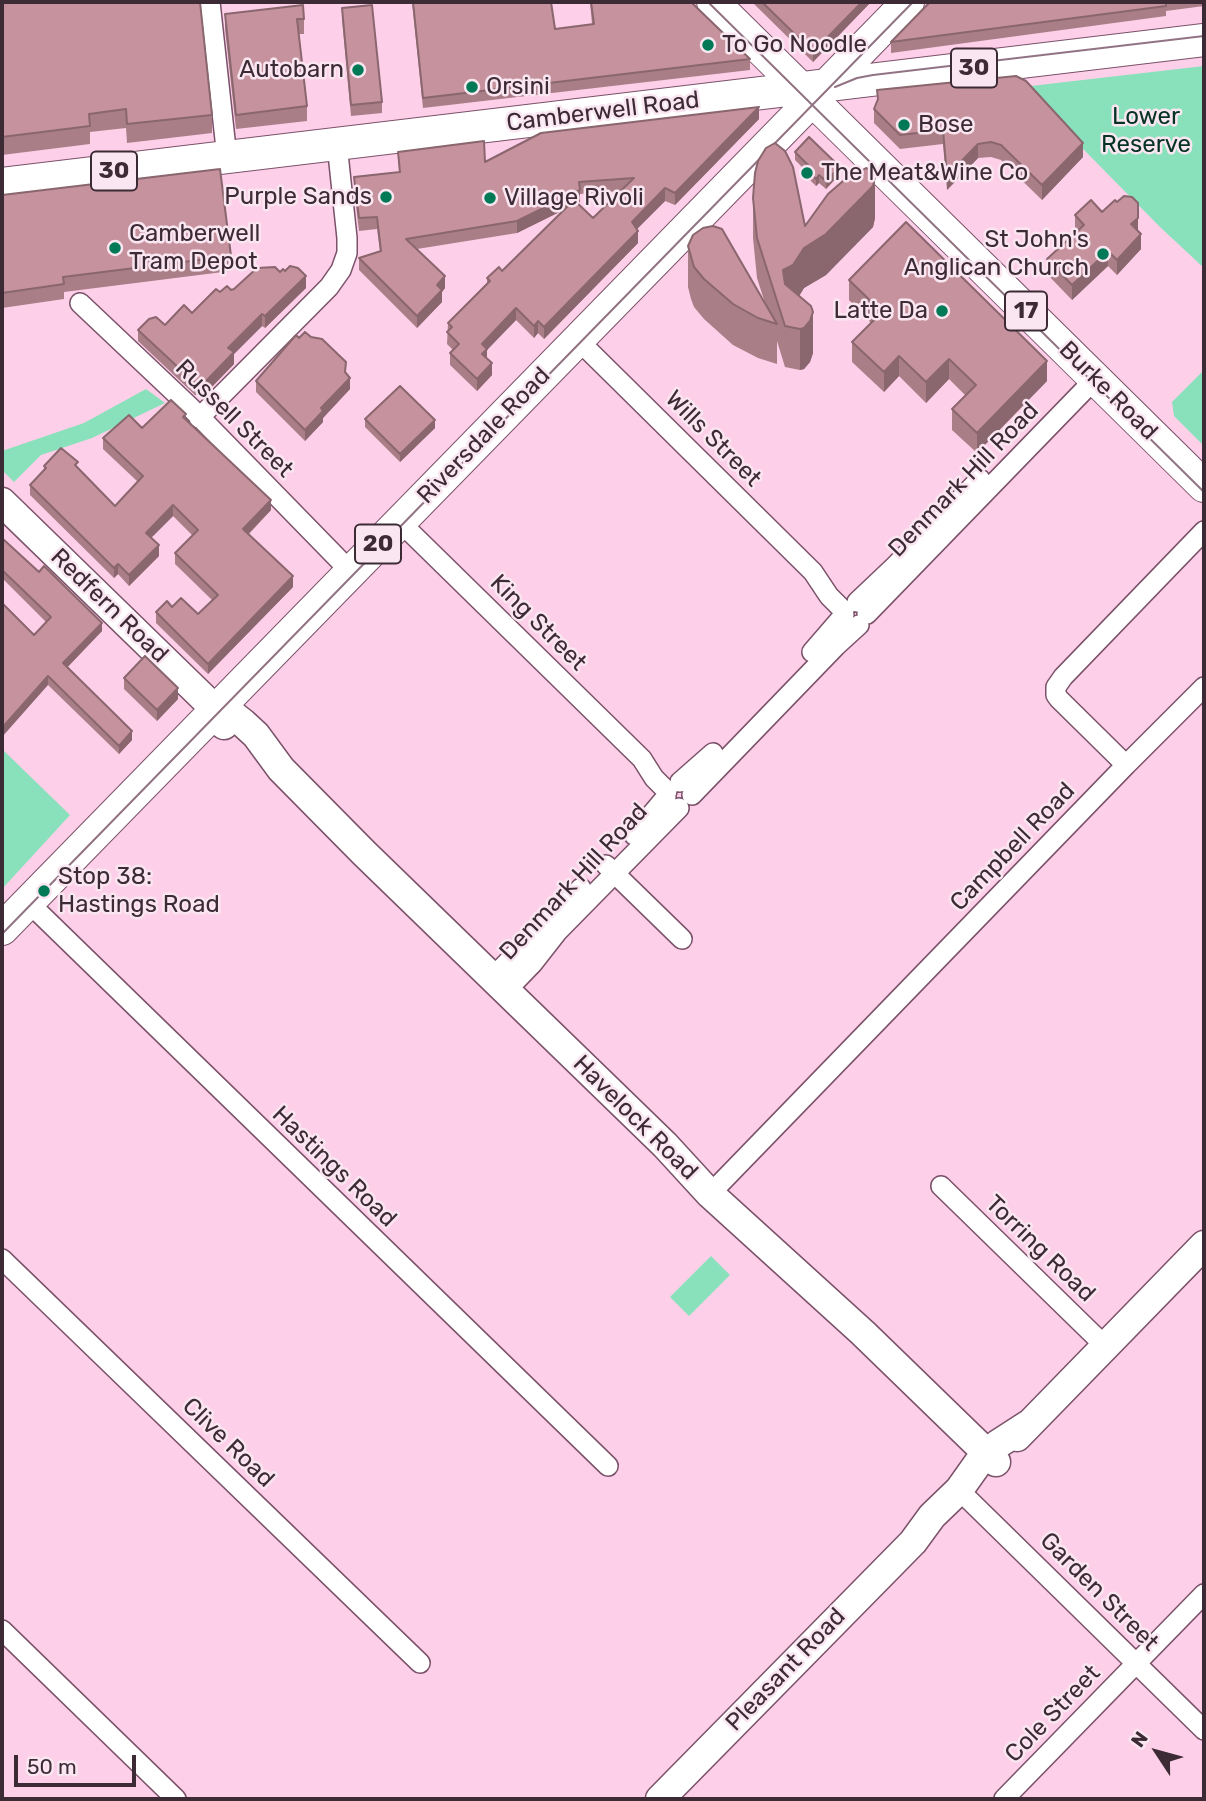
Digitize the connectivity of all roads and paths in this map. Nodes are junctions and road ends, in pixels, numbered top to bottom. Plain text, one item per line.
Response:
1 (210, 2) edge
2 (713, 2) edge
3 (908, 2) edge
4 (1204, 40) edge
5 (814, 91) junction
6 (337, 144) junction
7 (227, 158) junction
8 (2, 184) edge
9 (80, 303) dead end
10 (578, 340) junction
11 (1091, 375) junction
12 (199, 418) junction
13 (1204, 486) edge
14 (2, 502) edge
15 (400, 522) junction
16 (1204, 531) edge
17 (351, 572) junction
18 (854, 611) junction
19 (1204, 687) edge
20 (216, 710) junction
21 (1126, 765) junction
22 (676, 793) junction
23 (610, 868) junction
24 (28, 902) junction
25 (2, 929) edge
26 (682, 939) dead end
27 (500, 984) junction
28 (941, 1186) dead end
29 (710, 1194) junction
30 (1204, 1245) edge
31 (2, 1259) edge
32 (1105, 1346) junction
33 (992, 1457) junction
34 (608, 1466) dead end
35 (964, 1495) junction
36 (1204, 1594) edge
37 (2, 1630) edge
38 (421, 1663) dead end
39 (1136, 1663) junction
40 (1204, 1730) edge
41 (176, 1799) edge
42 (660, 1799) edge
43 (1004, 1799) edge

1 - 7 street
2 - 5 main road, Burke Road / 17
3 - 5 main road, Riversdale Road / 20
4 - 5 main road, Camberwell Road / 30
5 - 6 main road, Camberwell Road / 30
5 - 10 main road, Riversdale Road / 20
5 - 11 main road, Burke Road / 17
6 - 7 main road, Camberwell Road / 30
6 - 12 street
7 - 8 main road, Camberwell Road / 30
9 - 12 street, Russell Street
10 - 15 main road, Riversdale Road / 20
10 - 18 street, Wills Street
11 - 13 main road, Burke Road / 17
11 - 18 street, Denmark Hill Road
12 - 17 street, Russell Street
14 - 20 street, Redfern Road
15 - 17 main road, Riversdale Road / 20
15 - 22 street, King Street
16 - 21 street
17 - 20 main road, Riversdale Road / 20
18 - 22 street, Denmark Hill Road
19 - 21 street, Campbell Road
20 - 24 main road, Riversdale Road / 20
20 - 27 street, Havelock Road
21 - 29 street, Campbell Road
22 - 23 street, Denmark Hill Road
23 - 26 street
23 - 27 street, Denmark Hill Road
24 - 25 main road, Riversdale Road / 20
24 - 34 street, Hastings Road
27 - 29 street, Havelock Road
28 - 32 street, Torring Road
29 - 33 street, Havelock Road
30 - 32 street, Pleasant Road
31 - 38 street, Clive Road
32 - 33 street, Pleasant Road
33 - 35 street, Pleasant Road
35 - 39 street, Garden Street
35 - 42 street, Pleasant Road
36 - 39 street, Cole Street
37 - 41 street
39 - 40 street, Garden Street
39 - 43 street, Cole Street

